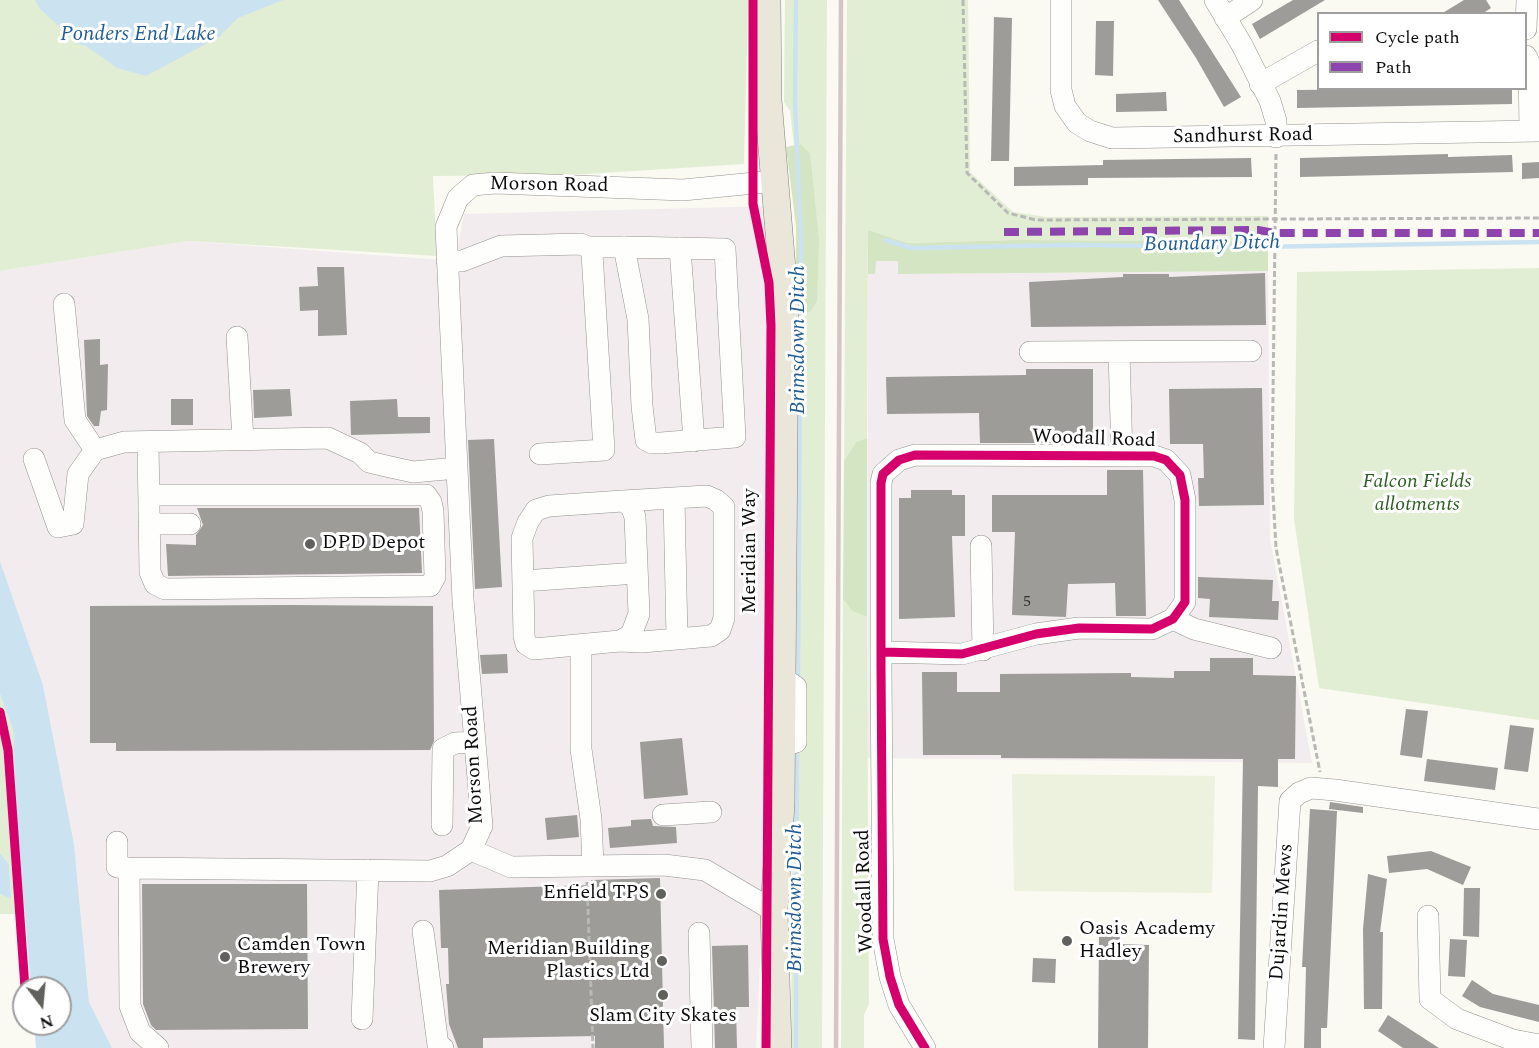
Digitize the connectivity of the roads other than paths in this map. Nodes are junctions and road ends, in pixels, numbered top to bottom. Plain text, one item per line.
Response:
1 (767, 0) edge
2 (1061, 0) edge
3 (1252, 0) edge
4 (1220, 9) edge
5 (1317, 52) edge
6 (1527, 58) edge
7 (1260, 84) junction
8 (1535, 131) edge
9 (1276, 137) junction
10 (775, 181) junction
11 (588, 247) junction
12 (624, 247) junction
13 (680, 248) junction
14 (447, 261) junction
15 (64, 304) dead end
16 (237, 336) dead end
17 (1251, 351) dead end
18 (1030, 352) dead end
19 (1119, 352) junction
20 (243, 440) junction
21 (694, 441) junction
22 (148, 442) junction
23 (95, 450) junction
24 (540, 453) dead end
25 (1122, 456) junction
26 (34, 459) dead end
27 (457, 468) junction
28 (149, 495) junction
29 (674, 498) junction
30 (624, 501) junction
31 (149, 524) junction
32 (190, 524) dead end
33 (981, 546) dead end
34 (637, 573) junction
35 (523, 581) junction
36 (1173, 619) junction
37 (677, 638) junction
38 (620, 641) junction
39 (581, 646) junction
40 (1271, 648) dead end
41 (983, 650) junction
42 (881, 652) junction
43 (475, 742) junction
44 (781, 804) junction
45 (711, 812) dead end
46 (663, 815) dead end
47 (1539, 819) edge
48 (442, 825) dead end
49 (117, 842) dead end
50 (471, 850) junction
51 (129, 868) junction
52 (368, 870) junction
53 (590, 874) junction
54 (774, 911) junction
55 (1428, 916) dead end
56 (423, 931) dead end
57 (699, 933) dead end
58 (362, 1019) dead end
59 (1539, 1045) edge
60 (158, 1048) edge
61 (443, 1048) edge
62 (702, 1048) edge
63 (780, 1048) edge
64 (925, 1048) edge
65 (1274, 1048) edge

1 - 10 main road, Meridian Way
2 - 9 street, Sandhurst Road
3 - 4 street
4 - 7 street
5 - 7 street
6 - 8 street
7 - 9 street
8 - 9 street, Sandhurst Road
10 - 14 street, Morson Road
10 - 44 main road, Meridian Way
11 - 12 street
11 - 14 street
11 - 24 street
12 - 13 street
12 - 21 street
13 - 21 street
13 - 21 street
14 - 27 street, Morson Road
15 - 23 street
16 - 20 street
17 - 19 street
18 - 19 street
19 - 25 street
20 - 22 street
20 - 27 street
22 - 23 street
22 - 28 street
23 - 26 street
25 - 36 street, Woodall Road
25 - 42 street, Woodall Road
27 - 43 street, Morson Road
28 - 31 street
28 - 31 street
29 - 30 street
29 - 37 street
29 - 37 street
30 - 34 street
30 - 35 street
31 - 32 street
33 - 41 street
34 - 35 street
34 - 38 street
35 - 39 street
36 - 40 street
36 - 41 street
37 - 38 street
38 - 39 street
39 - 53 street
41 - 42 street
42 - 64 street, Woodall Road
43 - 48 street
43 - 50 street, Morson Road
44 - 54 main road, Meridian Way
44 - 63 main road, Meridian Way
45 - 46 street
47 - 65 street, Dujardin Mews
49 - 51 street
50 - 52 street
50 - 53 street, Morson Road
51 - 52 street
51 - 60 street
52 - 58 street
53 - 54 street, Morson Road
54 - 63 main road, Meridian Way
55 - 59 street
56 - 61 street
57 - 62 street

